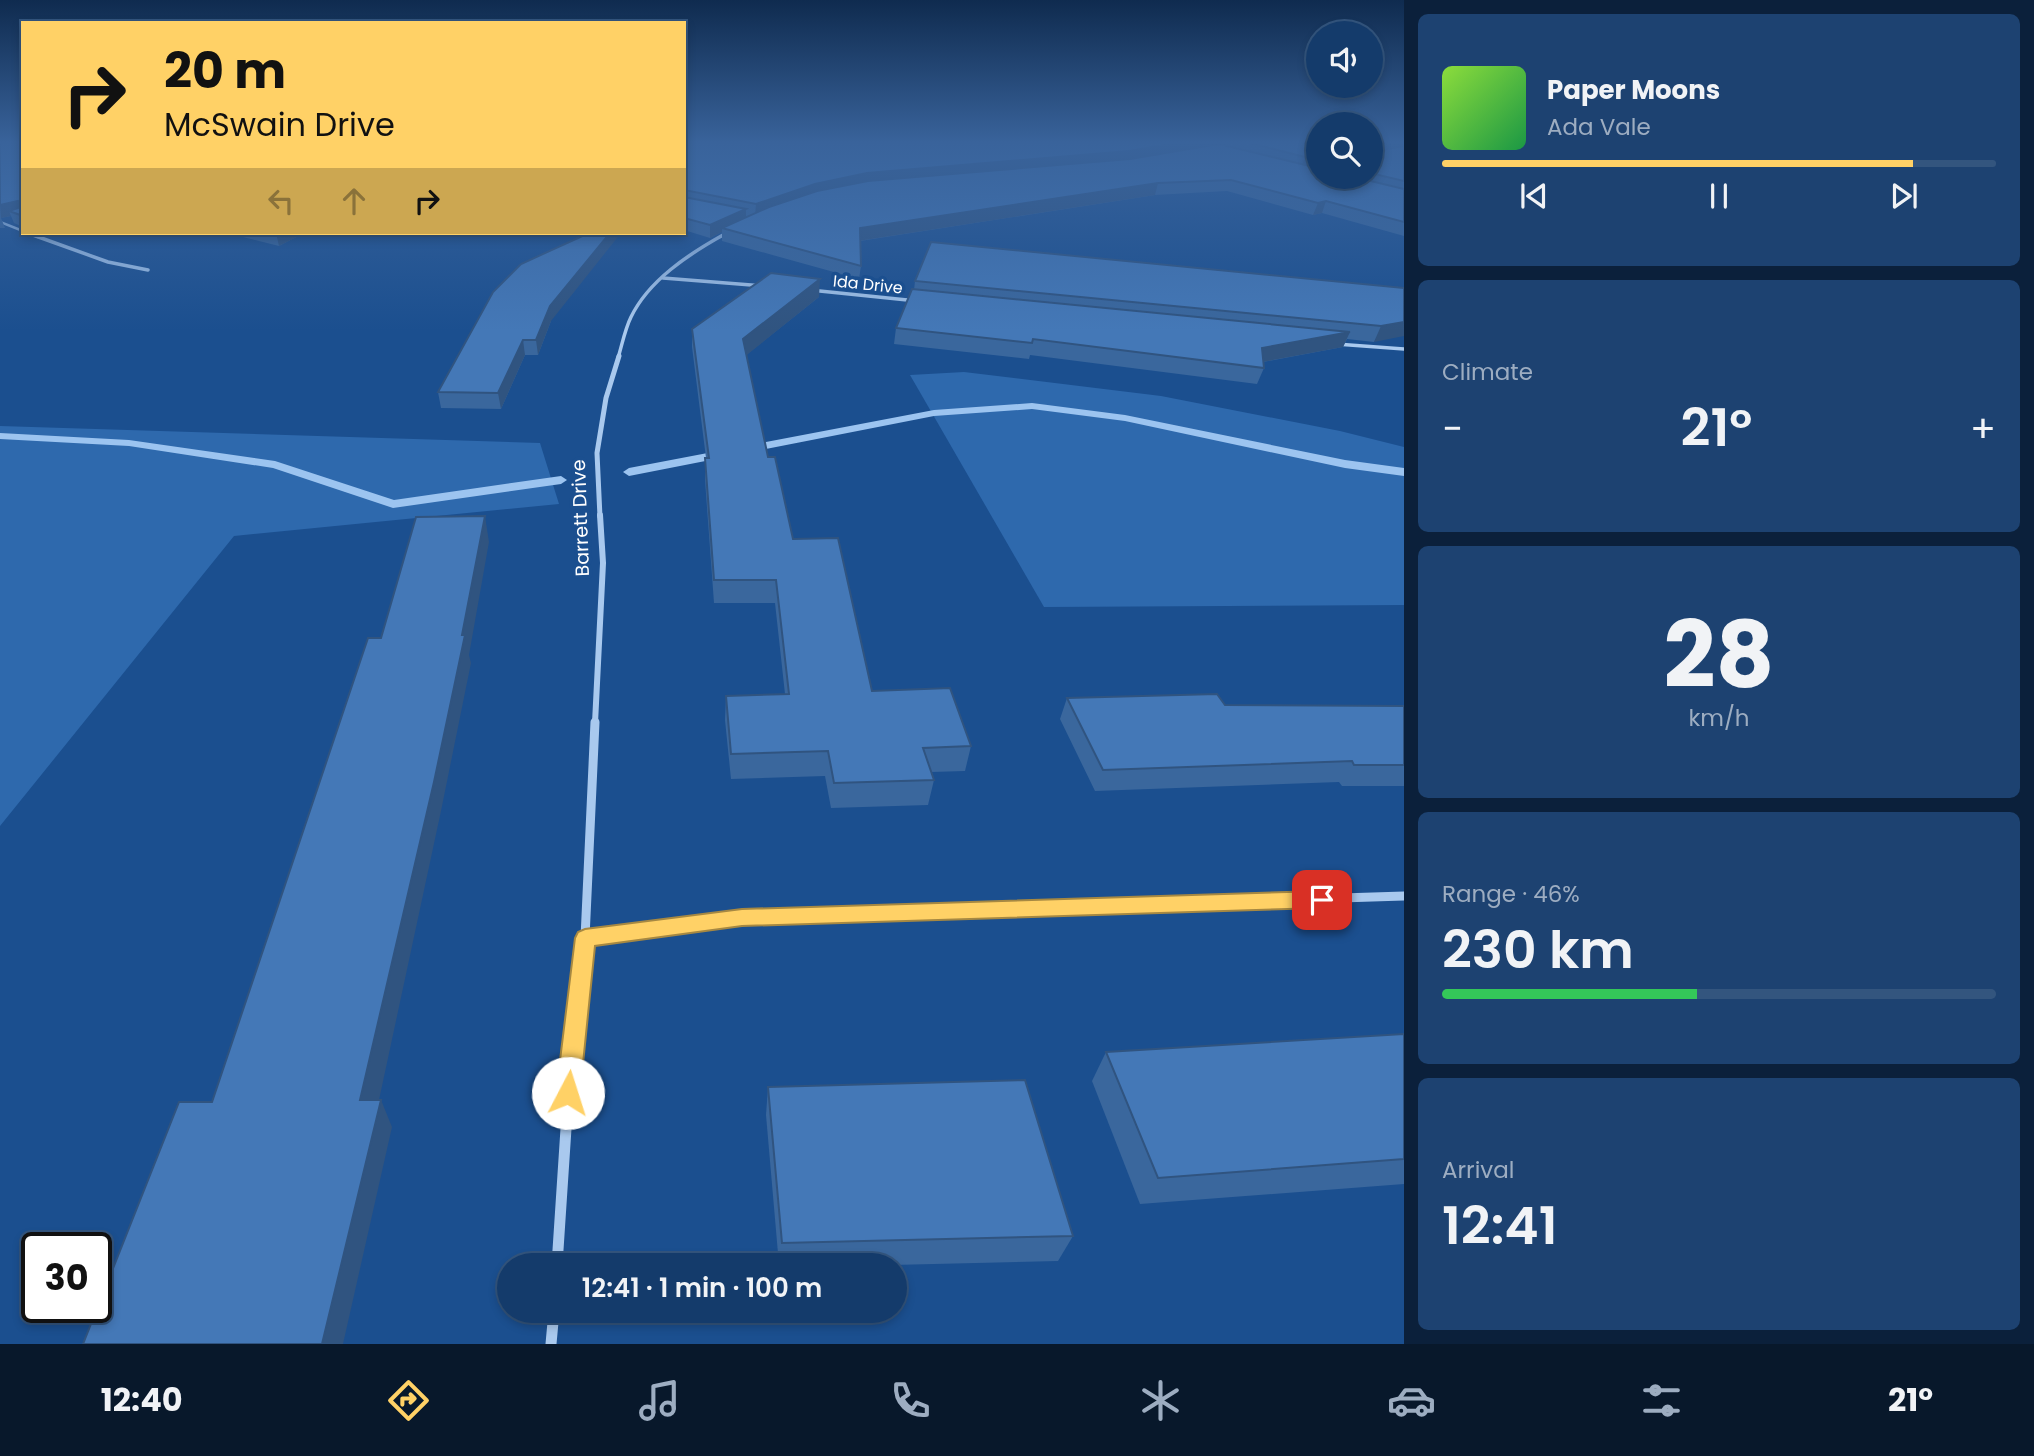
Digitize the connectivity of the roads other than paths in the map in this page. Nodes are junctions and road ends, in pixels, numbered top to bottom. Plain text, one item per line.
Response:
1 (11, 219) edge
2 (0, 222) edge
3 (742, 224) edge
4 (21, 230) edge
5 (34, 235) edge
6 (148, 270) dead end
7 (663, 278) junction
8 (765, 286) edge
9 (806, 290) edge
10 (930, 303) edge
11 (1328, 343) edge
12 (1404, 349) edge
13 (1404, 896) edge
14 (585, 938) junction
15 (558, 1253) edge
16 (553, 1323) edge
17 (551, 1344) edge

1 - 2 street
2 - 4 street
3 - 7 street, Barrett Drive
5 - 6 street
7 - 8 street
7 - 14 street, Barrett Drive
9 - 10 street, Ida Drive
11 - 12 street
13 - 14 street
14 - 15 street, Barrett Drive
16 - 17 street

